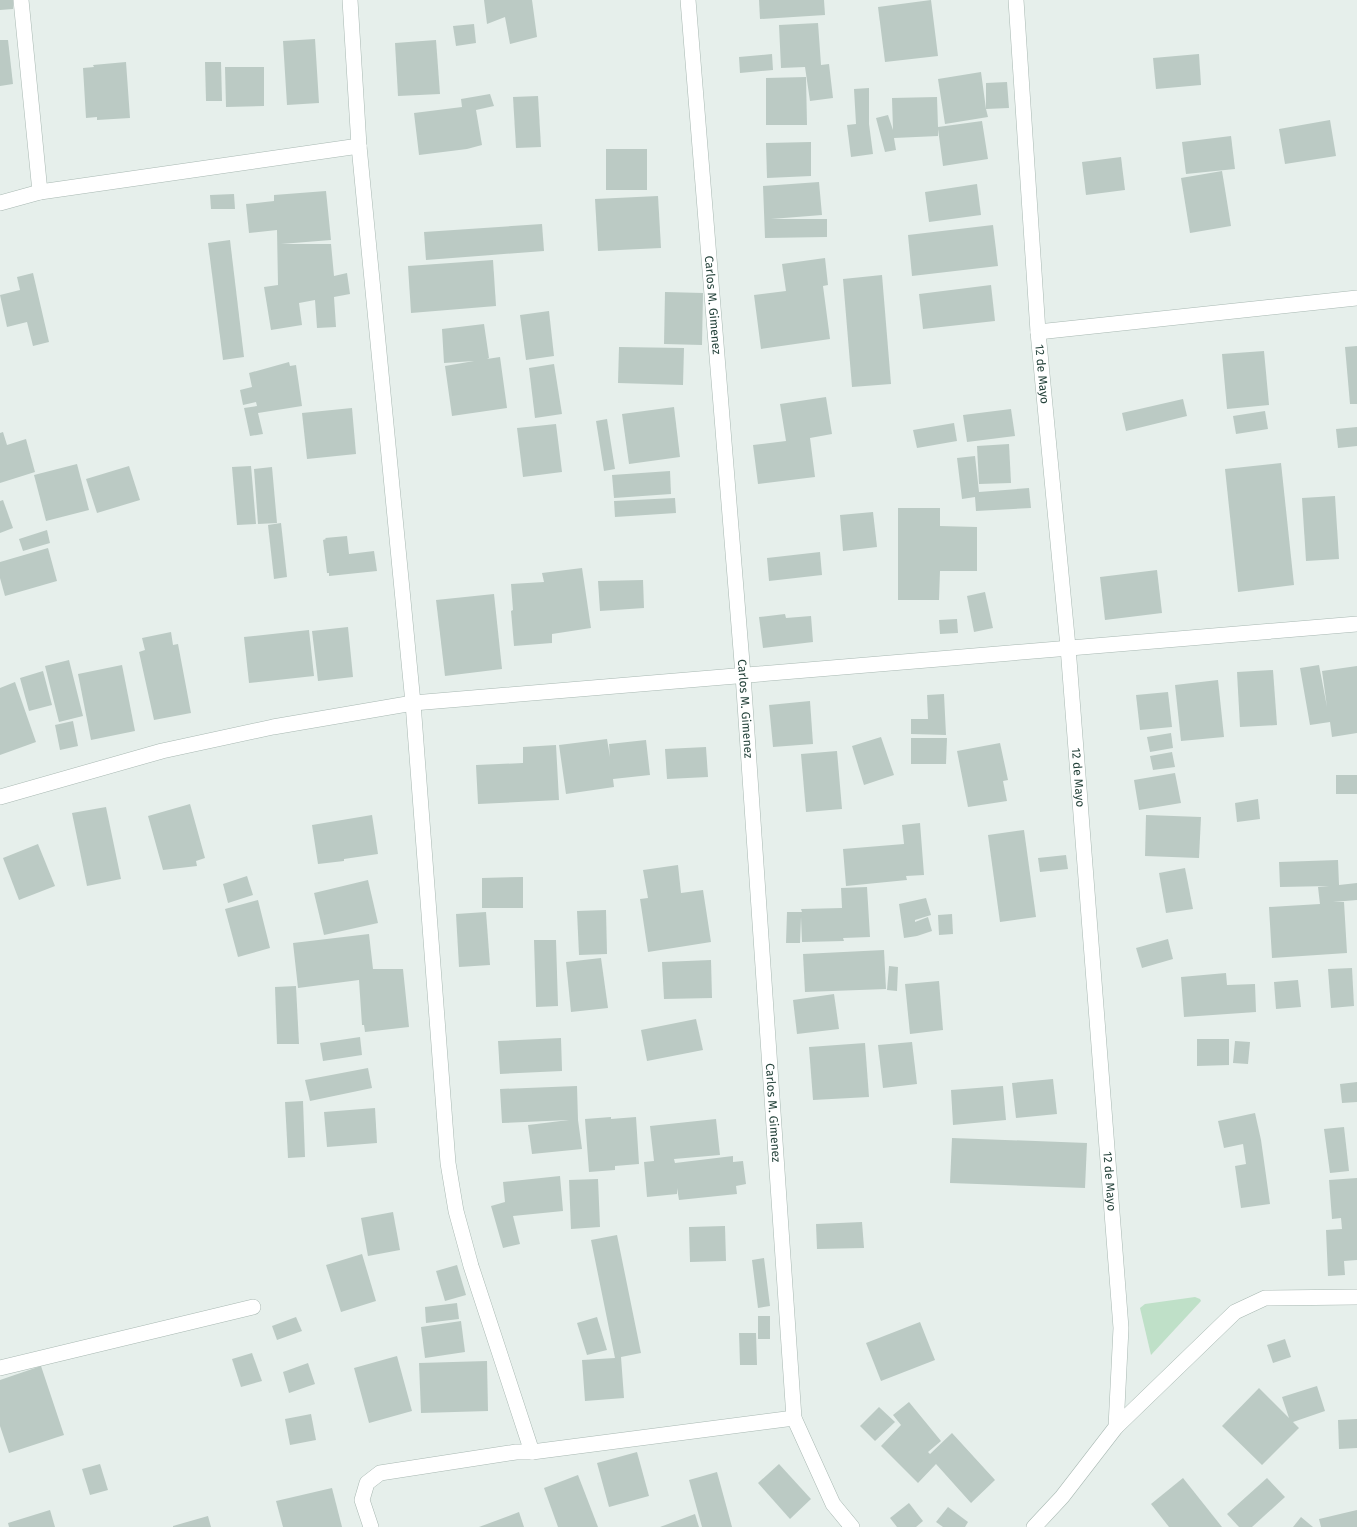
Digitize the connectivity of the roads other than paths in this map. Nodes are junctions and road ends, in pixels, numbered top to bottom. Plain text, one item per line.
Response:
1 (21, 0) edge
2 (350, 0) edge
3 (688, 0) edge
4 (1016, 0) edge
5 (359, 146) junction
6 (40, 192) junction
7 (0, 203) edge
8 (1357, 298) edge
9 (1038, 332) junction
10 (1357, 624) edge
11 (1068, 647) junction
12 (743, 675) junction
13 (413, 703) junction
14 (0, 797) edge
15 (1357, 1297) edge
16 (253, 1307) dead end
17 (0, 1368) edge
18 (794, 1418) junction
19 (1116, 1427) junction
20 (532, 1452) junction
21 (371, 1527) edge
22 (852, 1527) edge
23 (1034, 1527) edge

1 - 6 street
2 - 5 street
3 - 12 street, Carlos M. Gimenez
4 - 9 street, 12 de Mayo
5 - 6 street
5 - 13 street
6 - 7 street
8 - 9 street
9 - 11 street, 12 de Mayo
10 - 11 street
11 - 12 street
11 - 19 street, 12 de Mayo
12 - 13 street
12 - 18 street, Carlos M. Gimenez
13 - 14 street
13 - 20 street
15 - 19 street
16 - 17 street
18 - 20 street
18 - 22 street, Carlos M. Gimenez
19 - 23 street
20 - 21 street

